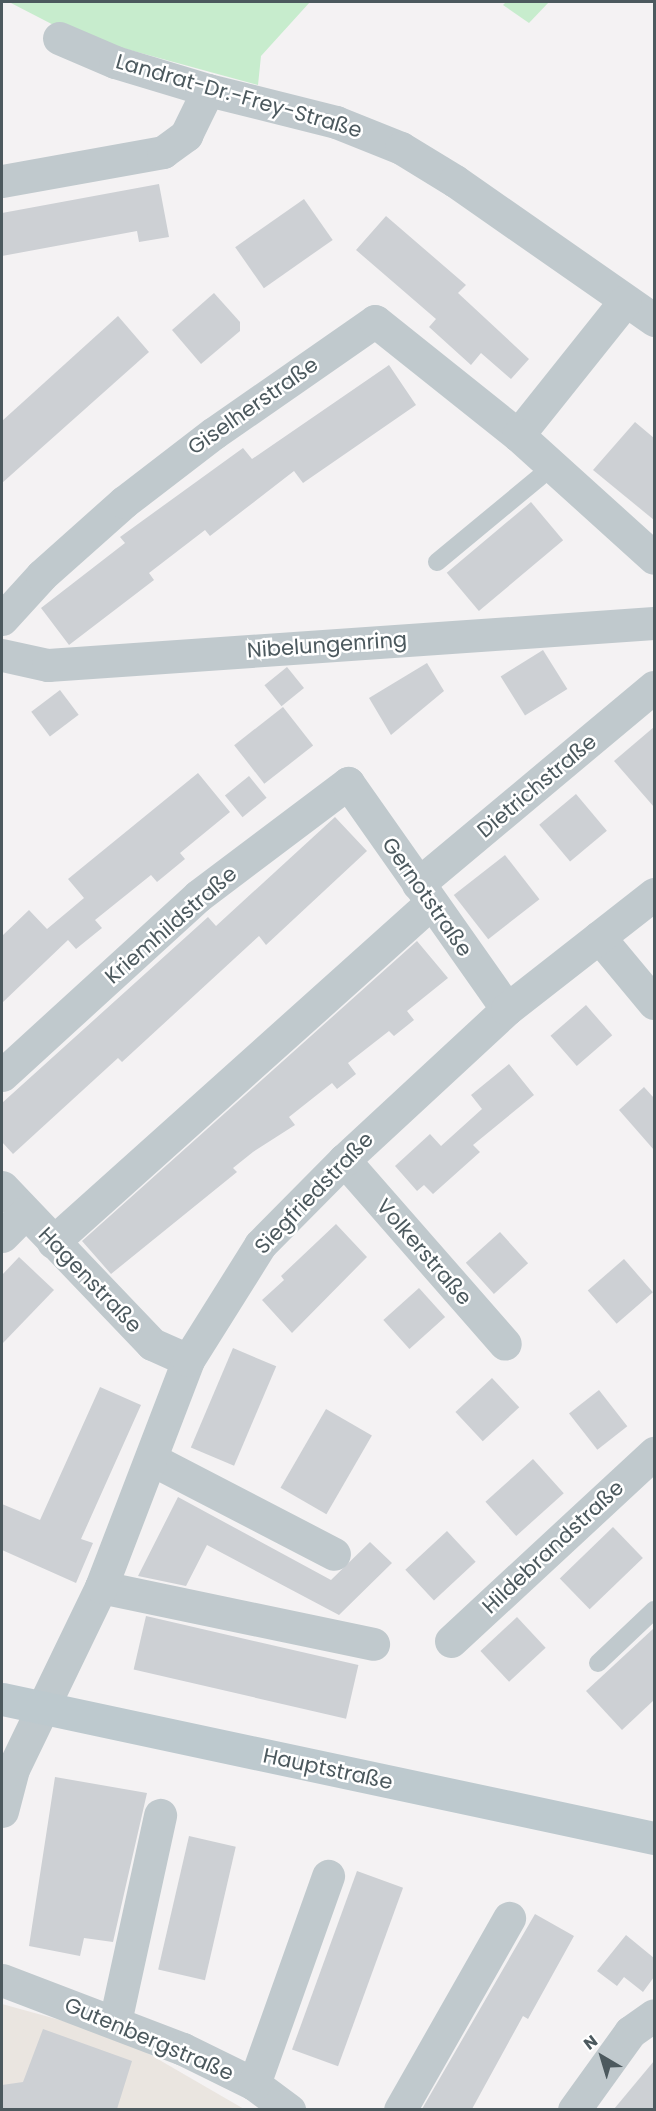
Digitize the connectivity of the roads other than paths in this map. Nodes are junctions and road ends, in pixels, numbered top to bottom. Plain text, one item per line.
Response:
1 (60, 38) dead end
2 (208, 90) junction
3 (2, 181) edge
4 (625, 301) junction
5 (654, 320) edge
6 (518, 435) junction
7 (553, 466) junction
8 (654, 558) edge
9 (437, 562) dead end
10 (2, 619) edge
11 (654, 623) edge
12 (2, 655) edge
13 (654, 687) edge
14 (348, 783) joint
15 (424, 893) junction
16 (654, 894) edge
17 (598, 937) junction
18 (654, 1003) edge
19 (507, 1010) junction
20 (2, 1075) edge
21 (344, 1160) junction
22 (2, 1187) edge
23 (25, 1213) junction
24 (2, 1236) edge
25 (53, 1242) junction
26 (505, 1344) dead end
27 (188, 1360) junction
28 (654, 1453) edge
29 (151, 1459) junction
30 (334, 1554) dead end
31 (101, 1587) junction
32 (654, 1610) edge
33 (451, 1641) dead end
34 (373, 1644) dead end
35 (597, 1663) dead end
36 (2, 1699) edge
37 (43, 1708) junction
38 (2, 1810) edge
39 (160, 1815) dead end
40 (654, 1838) edge
41 (328, 1876) dead end
42 (509, 1918) dead end
43 (2, 1980) edge
44 (654, 2015) edge
45 (114, 2022) junction
46 (254, 2084) junction
47 (289, 2109) edge
48 (400, 2109) edge
49 (574, 2109) edge

1 - 2 street, Landrat-Dr.-Frey-Straße
2 - 3 street
2 - 4 street, Landrat-Dr.-Frey-Straße
4 - 5 street, Landrat-Dr.-Frey-Straße
4 - 6 street
6 - 7 street, Giselherstraße
6 - 10 street, Giselherstraße
7 - 8 street, Giselherstraße
7 - 9 lane
11 - 12 street, Nibelungenring
13 - 15 street, Dietrichstraße
14 - 15 street, Gernotstraße
14 - 20 street, Kriemhildstraße
15 - 19 street, Gernotstraße
15 - 25 street
16 - 17 street, Siegfriedstraße
17 - 18 street
17 - 19 street, Siegfriedstraße
19 - 21 street, Siegfriedstraße
21 - 26 street, Volkerstraße
21 - 27 street, Siegfriedstraße
22 - 23 street, Hagenstraße
23 - 24 street
23 - 25 street, Hagenstraße
25 - 27 street, Hagenstraße
27 - 29 street, Siegfriedstraße
28 - 33 street, Hildebrandstraße
29 - 30 street
29 - 31 street, Siegfriedstraße
31 - 34 street
31 - 37 street, Siegfriedstraße
32 - 35 lane
36 - 37 street, Hauptstraße
37 - 38 street
37 - 40 street, Hauptstraße
39 - 45 street
41 - 46 street
42 - 48 street
43 - 45 street, Gutenbergstraße
44 - 49 street
45 - 46 street, Gutenbergstraße
46 - 47 street, Gutenbergstraße

